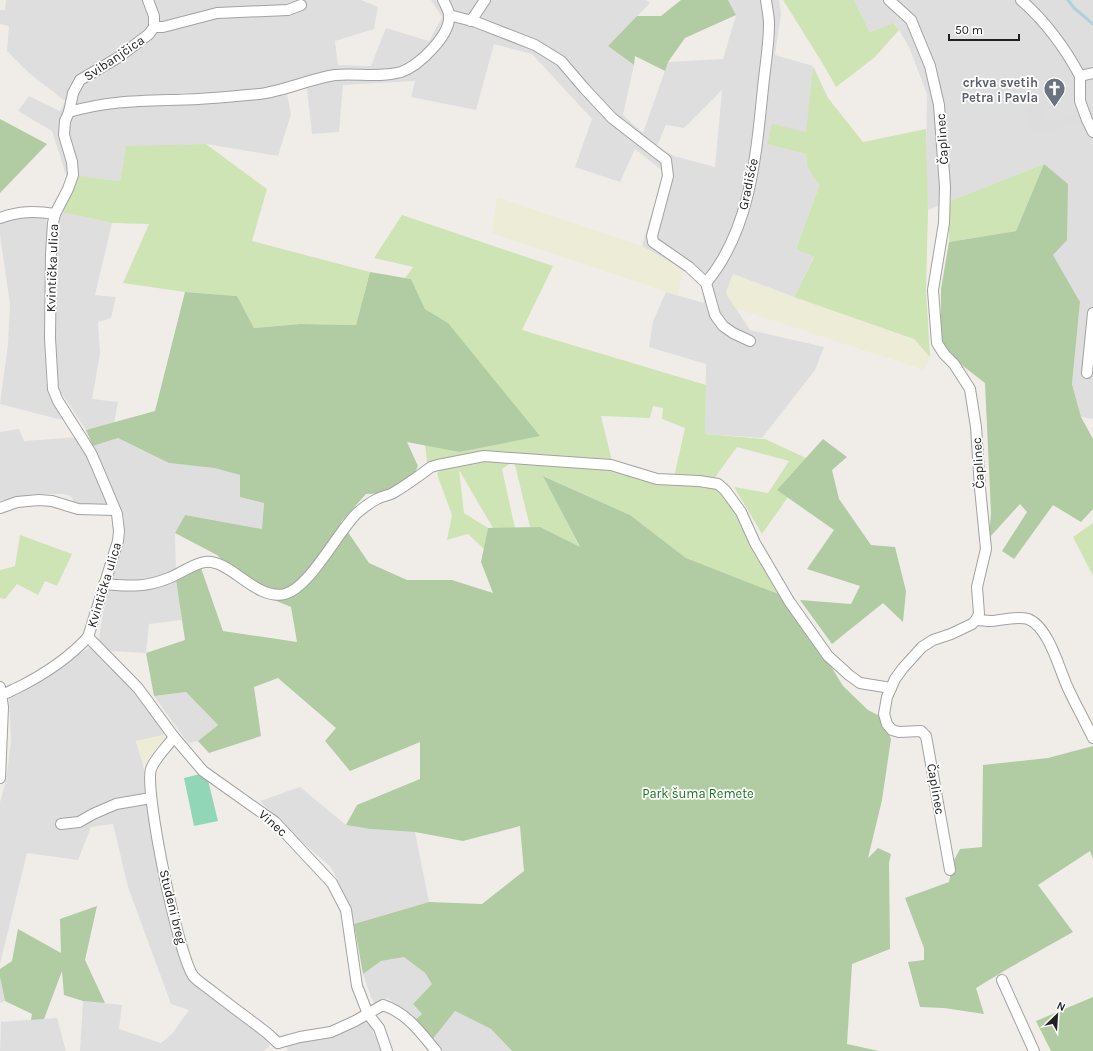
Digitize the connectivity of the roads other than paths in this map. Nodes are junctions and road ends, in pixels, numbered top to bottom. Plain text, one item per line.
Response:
1 (148, 0) edge
2 (443, 0) edge
3 (485, 0) edge
4 (766, 0) edge
5 (889, 0) edge
6 (1021, 0) edge
7 (301, 4) dead end
8 (449, 15) junction
9 (471, 21) junction
10 (154, 27) junction
11 (1093, 73) edge
12 (1080, 76) junction
13 (69, 112) junction
14 (1093, 132) edge
15 (55, 214) junction
16 (0, 218) edge
17 (706, 284) junction
18 (1093, 313) edge
19 (750, 341) dead end
20 (1088, 373) dead end
21 (0, 508) edge
22 (115, 510) junction
23 (104, 584) junction
24 (976, 620) junction
25 (88, 637) junction
26 (891, 688) junction
27 (1, 693) edge
28 (174, 737) junction
29 (1093, 738) edge
30 (0, 778) edge
31 (151, 798) junction
32 (61, 824) dead end
33 (950, 870) dead end
34 (1002, 980) dead end
35 (368, 1014) junction
36 (277, 1047) edge
37 (387, 1051) edge
38 (436, 1051) edge
39 (1034, 1051) edge

1 - 10 street, Svibanjčica
2 - 8 street
3 - 9 street
4 - 17 street, Gradišće
5 - 24 street, Čaplinec
6 - 12 street
7 - 10 street, Svibanjčica
8 - 9 street
8 - 13 street
9 - 17 street
10 - 13 street, Svibanjčica
11 - 12 street
12 - 14 street
13 - 15 street, Kvintička ulica
15 - 16 street
15 - 22 street, Kvintička ulica
17 - 19 street
18 - 20 street
21 - 22 street
22 - 23 street, Kvintička ulica
23 - 25 street, Kvintička ulica
23 - 26 street
24 - 26 street, Čaplinec
24 - 29 street
25 - 27 street, Kvintička ulica
25 - 28 street, Vinec
26 - 33 street, Čaplinec
27 - 30 street
28 - 31 street, Studeni breg
28 - 35 street, Vinec
31 - 32 street
31 - 36 street, Studeni breg
34 - 39 street
35 - 36 street, Studeni breg
35 - 37 street, Vinec
35 - 38 street, Studeni breg

